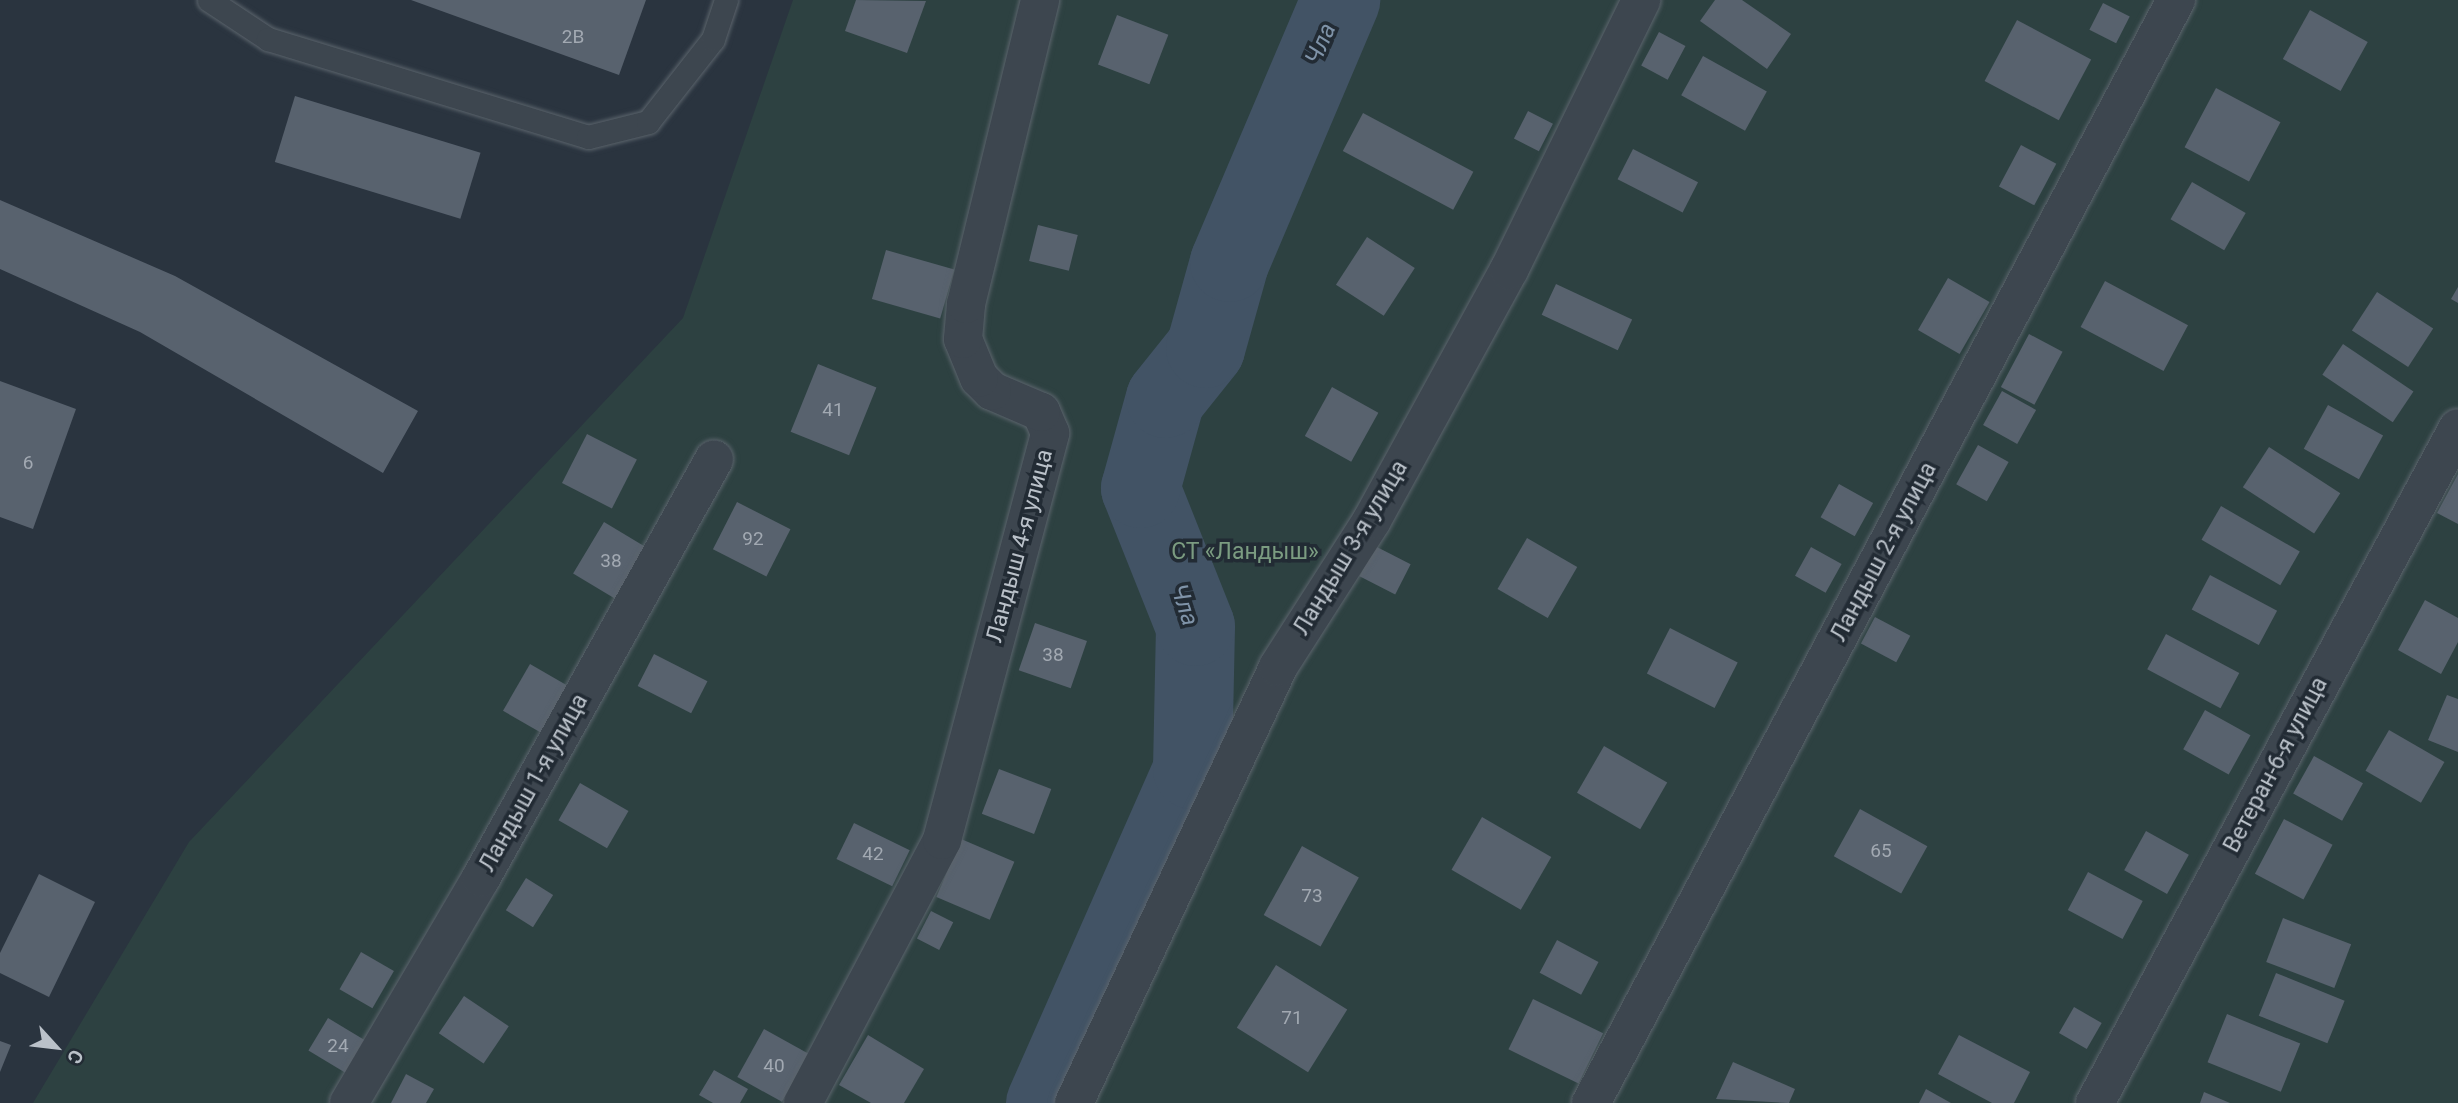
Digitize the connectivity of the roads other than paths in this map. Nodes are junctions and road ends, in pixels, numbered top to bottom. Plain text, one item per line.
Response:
1 (209, 0) edge
2 (726, 0) edge
3 (1040, 0) edge
4 (1641, 0) edge
5 (2176, 0) edge
6 (2458, 428) edge
7 (715, 460) dead end
8 (349, 1103) edge
9 (803, 1103) edge
10 (1074, 1103) edge
11 (1591, 1103) edge
12 (2095, 1103) edge

1 - 2 lane
3 - 9 street, Ландыш 4-я улица
4 - 10 street, Ландыш 3-я улица
5 - 11 street, Ландыш 2-я улица
6 - 12 street, Ветеран-6-я улица
7 - 8 street, Ландыш 1-я улица

